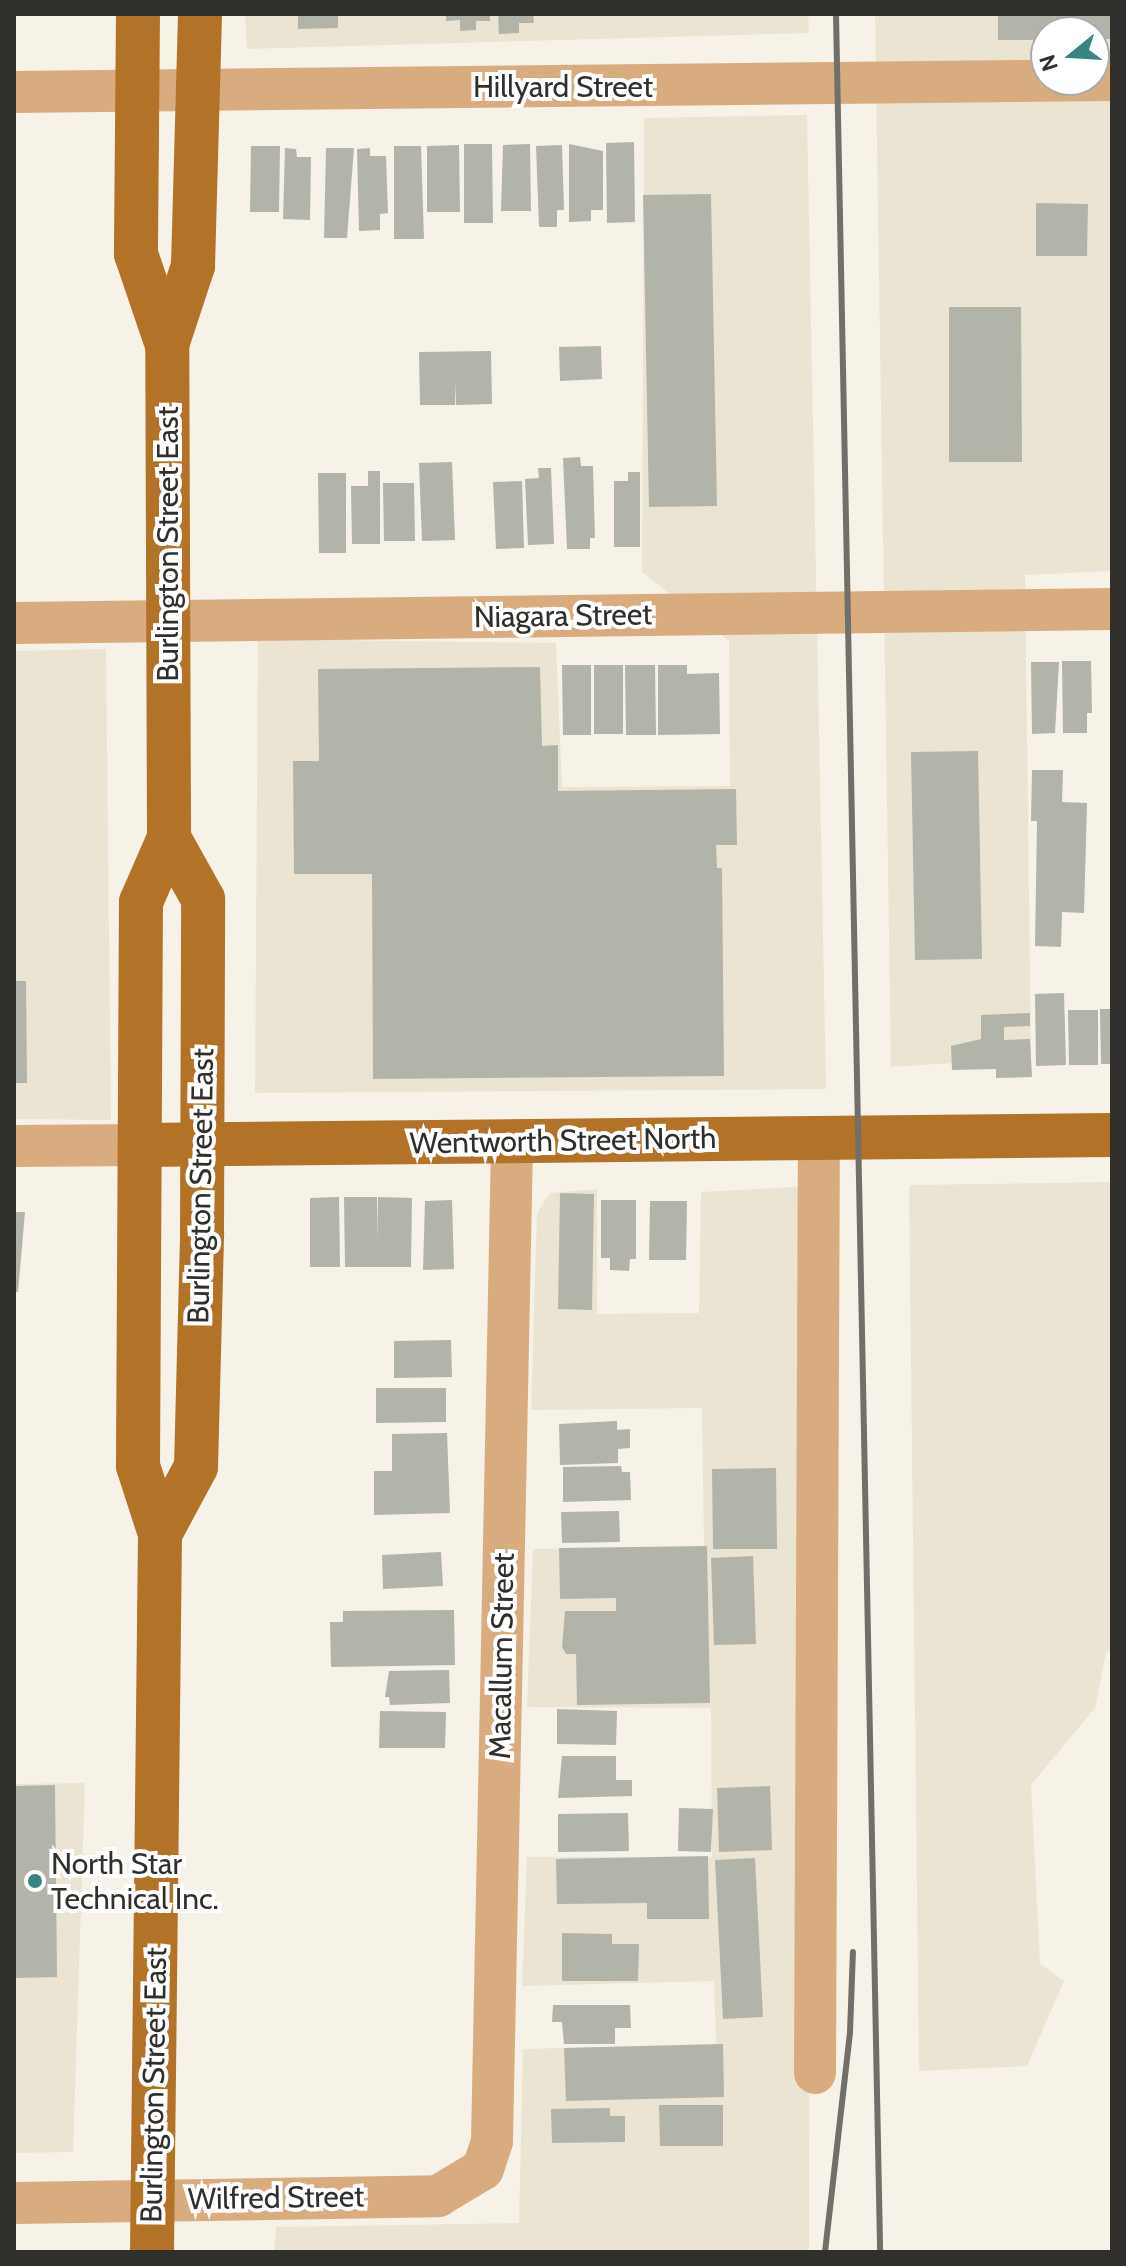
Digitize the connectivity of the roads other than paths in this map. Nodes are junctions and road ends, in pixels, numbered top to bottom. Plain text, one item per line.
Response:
1 (138, 14) edge
2 (200, 14) edge
3 (1112, 80) edge
4 (138, 90) junction
5 (201, 90) junction
6 (14, 92) edge
7 (167, 345) junction
8 (1112, 609) edge
9 (170, 620) junction
10 (14, 623) edge
11 (169, 838) junction
12 (1112, 1135) edge
13 (819, 1137) junction
14 (512, 1142) junction
15 (142, 1145) junction
16 (202, 1145) junction
17 (14, 1146) edge
18 (160, 1534) junction
19 (815, 2073) dead end
20 (483, 2169) joint
21 (153, 2200) junction
22 (14, 2203) edge
23 (152, 2252) edge

1 - 4 main road, Burlington Street East
2 - 5 main road, Burlington Street East
3 - 5 street, Hillyard Street
4 - 5 street, Hillyard Street
4 - 6 street, Hillyard Street
4 - 7 main road, Burlington Street East
5 - 7 main road, Burlington Street East
7 - 9 main road, Burlington Street East
8 - 9 street, Niagara Street
9 - 10 street, Niagara Street
9 - 11 main road, Burlington Street East
11 - 15 main road, Burlington Street East
11 - 16 main road, Burlington Street East
12 - 13 main road, Wentworth Street North
13 - 14 main road, Wentworth Street North
13 - 19 street
14 - 16 main road, Wentworth Street North
14 - 20 street, Macallum Street
15 - 16 main road, Wentworth Street North
15 - 17 street, Wentworth Street North
15 - 18 main road, Burlington Street East
16 - 18 main road, Burlington Street East
18 - 21 main road, Burlington Street East
20 - 21 street, Wilfred Street
21 - 22 street, Wilfred Street
21 - 23 main road, Burlington Street East

